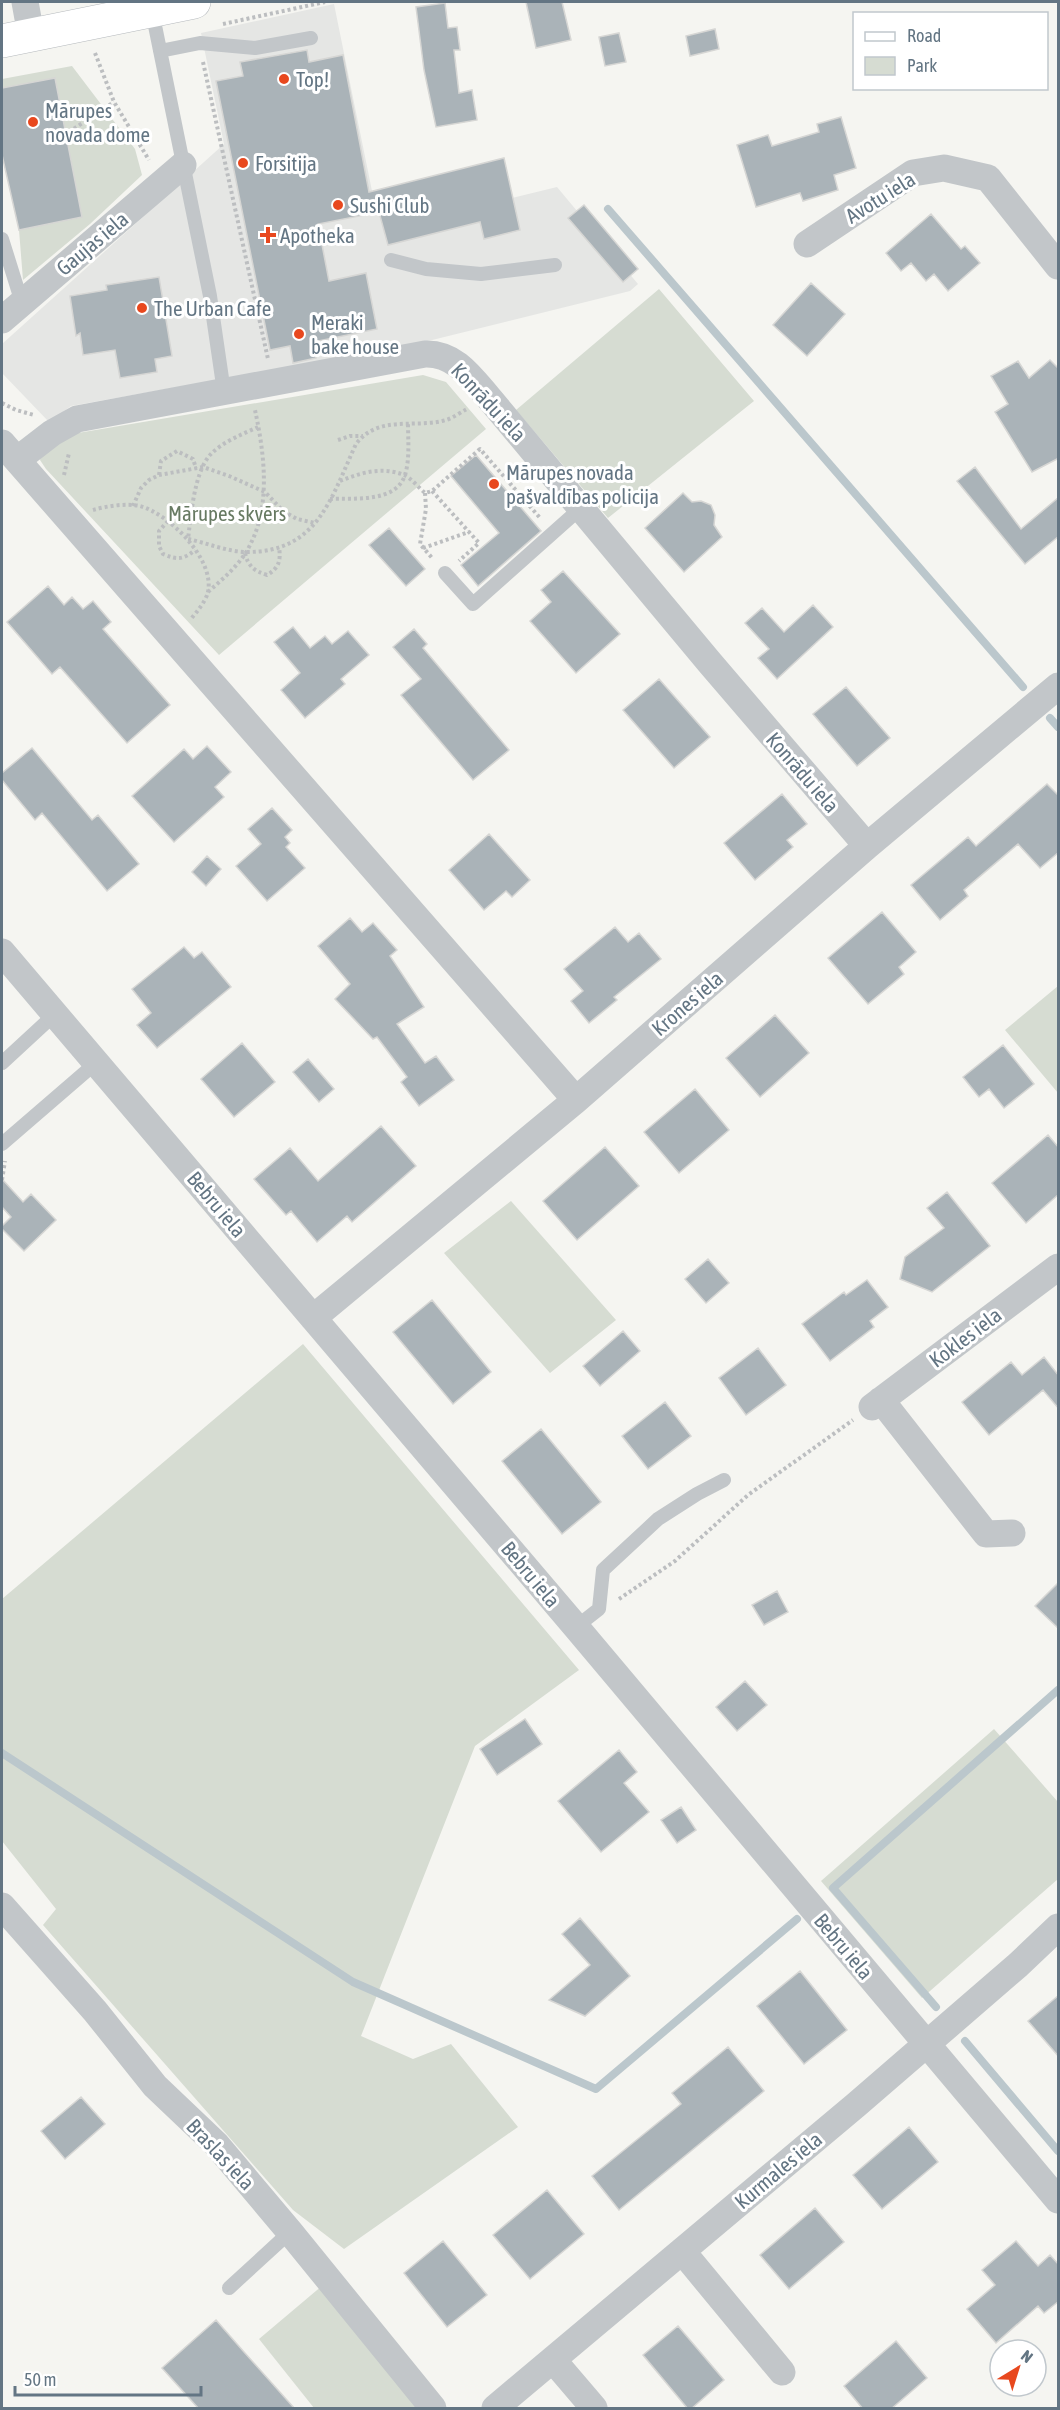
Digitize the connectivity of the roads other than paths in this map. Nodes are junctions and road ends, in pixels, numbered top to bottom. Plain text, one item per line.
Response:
1 (25, 2) edge
2 (194, 2) edge
3 (156, 33) junction
4 (16, 38) edge
5 (311, 38) dead end
6 (183, 165) junction
7 (2, 239) edge
8 (807, 244) dead end
9 (391, 260) dead end
10 (555, 265) dead end
11 (1059, 266) edge
12 (22, 303) junction
13 (2, 320) edge
14 (237, 389) junction
15 (9, 451) edge
16 (582, 507) junction
17 (445, 573) road end
18 (1059, 686) edge
19 (867, 846) junction
20 (2, 952) edge
21 (55, 1014) junction
22 (97, 1062) junction
23 (2, 1064) edge
24 (576, 1100) junction
25 (2, 1144) edge
26 (1059, 1267) edge
27 (313, 1318) junction
28 (724, 1480) dead end
29 (1012, 1533) dead end
30 (576, 1627) junction
31 (2, 1906) edge
32 (1059, 1927) edge
33 (926, 2044) junction
34 (1059, 2200) edge
35 (290, 2232) junction
36 (682, 2251) junction
37 (229, 2288) dead end
38 (553, 2360) junction
39 (782, 2372) dead end
40 (433, 2409) edge
41 (495, 2409) edge
42 (594, 2409) edge

1 - 4 street
2 - 3 main road
3 - 4 main road
3 - 5 lane
3 - 6 lane
6 - 12 street, Gaujas iela
6 - 14 lane
7 - 12 lane
8 - 11 street, Avotu iela
9 - 10 lane
12 - 13 street, Gaujas iela
14 - 15 street, Konrādu iela
14 - 16 street, Konrādu iela
15 - 24 street, Konrādu iela
16 - 17 lane
16 - 19 street, Konrādu iela
18 - 19 street, Krones iela
19 - 24 street, Krones iela
20 - 21 street, Bebru iela
21 - 22 street, Bebru iela
21 - 23 lane
22 - 25 lane
22 - 27 street, Bebru iela
24 - 27 street, Krones iela
26 - 29 street, Kokles iela
27 - 30 street, Bebru iela
28 - 30 lane
30 - 33 street, Bebru iela
31 - 35 street, Braslas iela
32 - 33 street, Kurmales iela
33 - 34 street, Bebru iela
33 - 36 street, Kurmales iela
35 - 37 lane
35 - 40 street, Braslas iela
36 - 38 street, Kurmales iela
36 - 39 street
38 - 41 street, Kurmales iela
38 - 42 street

